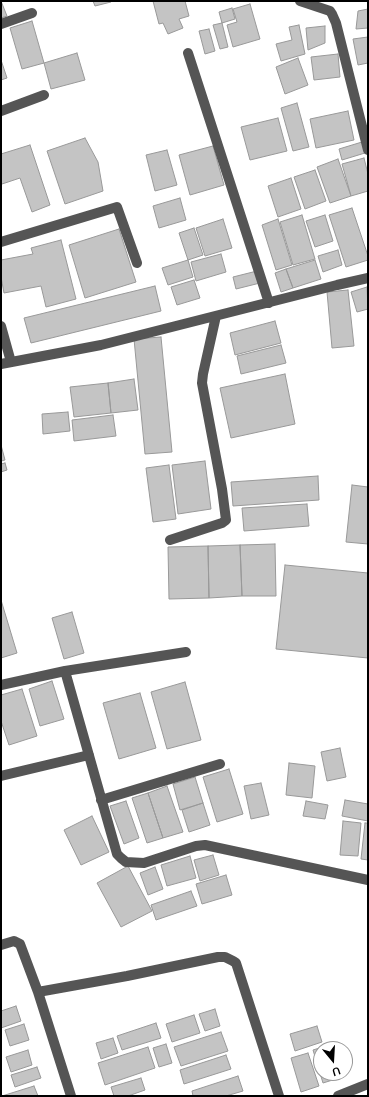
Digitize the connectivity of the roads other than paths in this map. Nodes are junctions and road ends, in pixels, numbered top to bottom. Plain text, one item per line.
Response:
1 (300, 1) edge
2 (32, 13) dead end
3 (1, 24) edge
4 (188, 53) dead end
5 (44, 95) dead end
6 (1, 111) edge
7 (368, 150) edge
8 (1, 242) edge
9 (137, 263) dead end
10 (368, 278) edge
11 (269, 303) junction
12 (216, 316) junction
13 (1, 326) edge
14 (6, 363) edge
15 (170, 540) dead end
16 (186, 652) dead end
17 (66, 671) junction
18 (1, 685) edge
19 (89, 755) junction
20 (220, 764) dead end
21 (1, 776) edge
22 (101, 800) junction
23 (368, 880) edge
24 (1, 945) edge
25 (38, 992) junction
26 (368, 1084) edge
27 (71, 1096) edge
28 (279, 1096) edge
29 (338, 1096) edge

1 - 7 street
2 - 3 street
4 - 11 street
5 - 6 street
8 - 9 street
10 - 11 street
11 - 12 street
12 - 14 street
12 - 15 street
13 - 14 street
16 - 17 street
17 - 18 street
17 - 19 street
19 - 21 street
19 - 22 street
20 - 22 street
22 - 23 street
24 - 25 street
25 - 27 street
25 - 28 street
26 - 29 street

